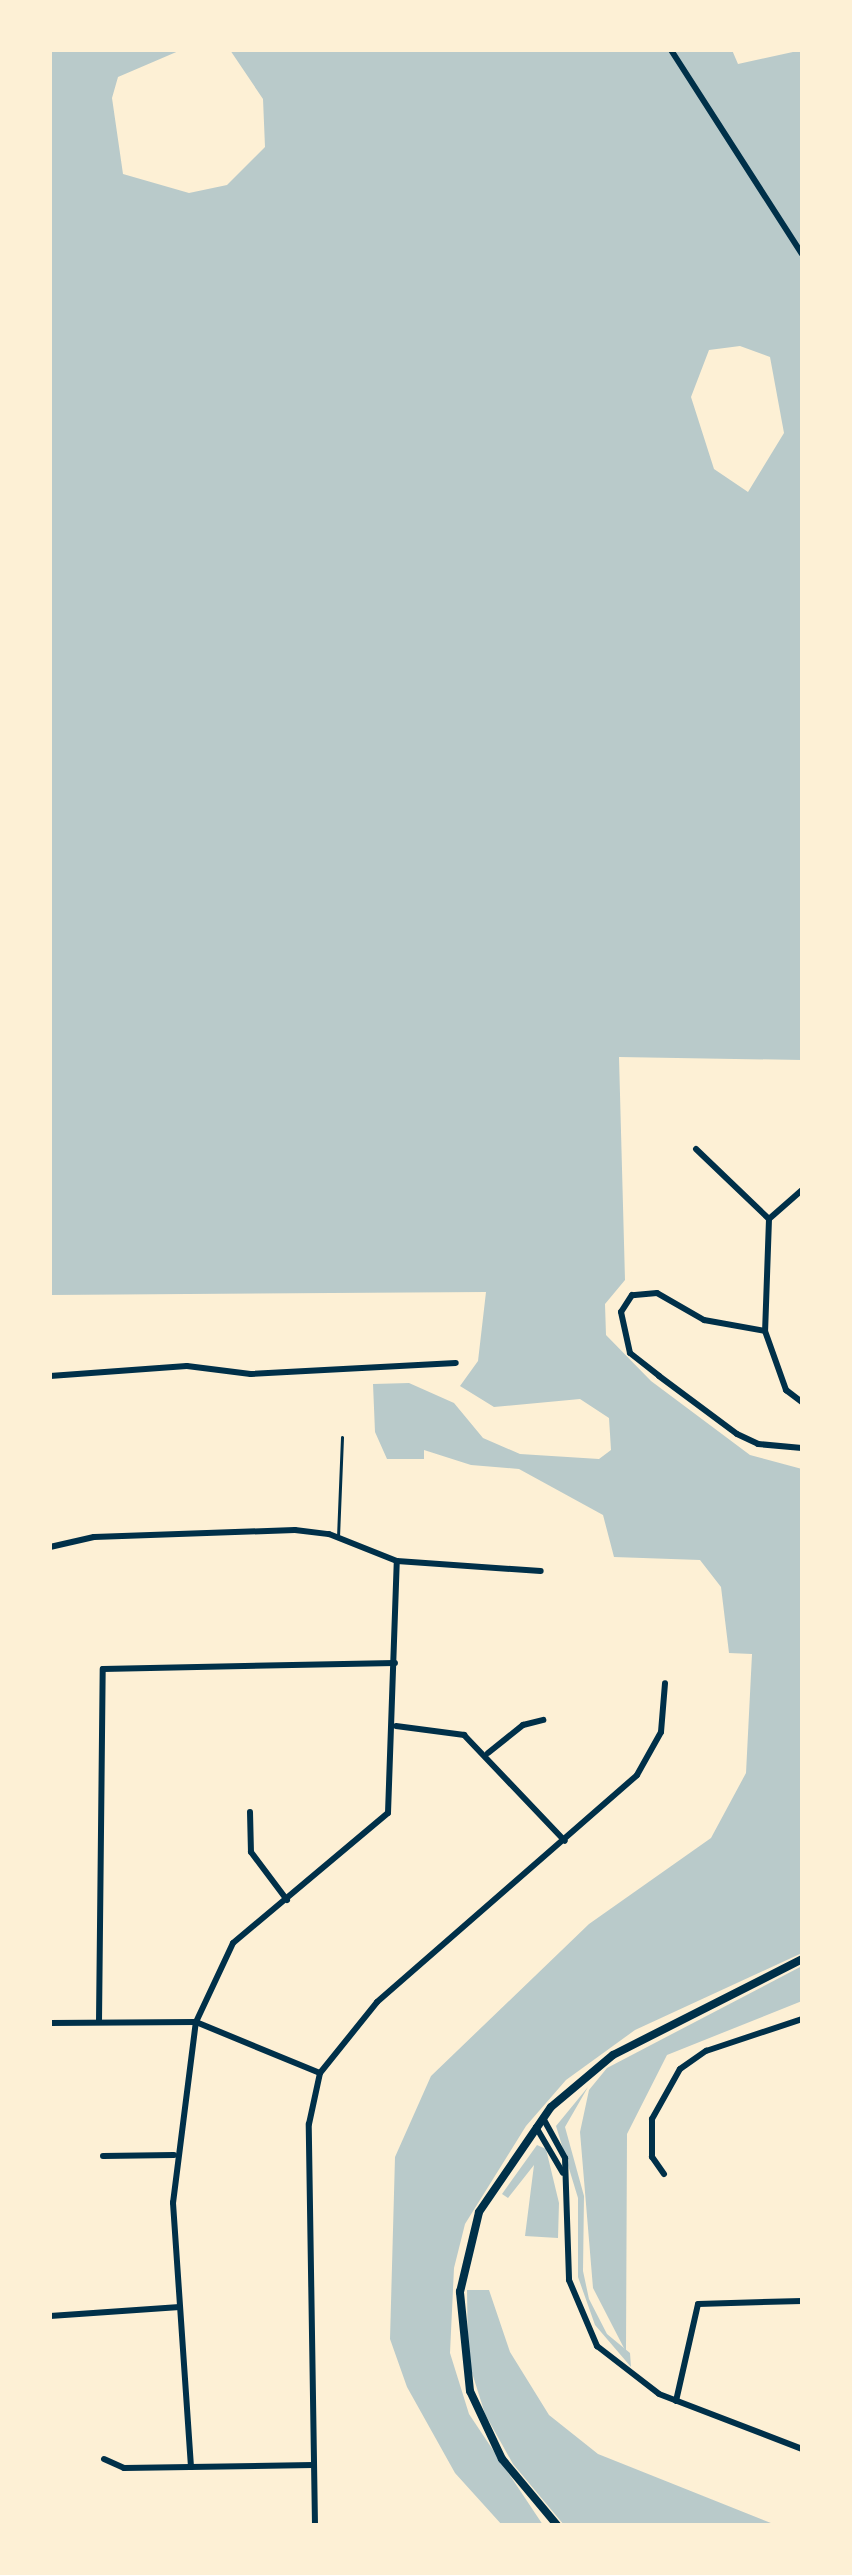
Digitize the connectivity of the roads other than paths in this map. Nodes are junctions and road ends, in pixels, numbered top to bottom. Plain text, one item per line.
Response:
1 (671, 50) edge
2 (802, 254) edge
3 (696, 1149) dead end
4 (802, 1190) edge
5 (769, 1219) junction
6 (765, 1331) junction
7 (456, 1363) dead end
8 (50, 1376) edge
9 (802, 1402) edge
10 (342, 1437) dead end
11 (802, 1448) edge
12 (338, 1538) junction
13 (50, 1547) edge
14 (397, 1561) junction
15 (541, 1571) dead end
16 (395, 1663) junction
17 (665, 1683) dead end
18 (543, 1720) dead end
19 (396, 1726) junction
20 (488, 1753) junction
21 (250, 1812) dead end
22 (565, 1841) junction
23 (287, 1900) junction
24 (802, 1959) edge
25 (802, 2019) edge
26 (99, 2022) junction
27 (196, 2022) junction
28 (50, 2023) edge
29 (320, 2073) junction
30 (543, 2118) junction
31 (536, 2127) junction
32 (174, 2155) junction
33 (103, 2156) dead end
34 (563, 2173) junction
35 (664, 2174) dead end
36 (802, 2301) edge
37 (180, 2307) junction
38 (50, 2316) edge
39 (676, 2401) junction
40 (802, 2449) edge
41 (104, 2459) dead end
42 (313, 2465) junction
43 (191, 2467) junction
44 (315, 2525) edge
45 (557, 2525) edge

1 - 2 street
3 - 5 street
4 - 5 street
5 - 6 street
6 - 9 street
6 - 11 street
7 - 8 street
10 - 12 lane
12 - 13 street
12 - 14 street
14 - 15 street
14 - 16 street
16 - 19 street
16 - 26 street
17 - 22 street
18 - 20 street
19 - 20 street
19 - 23 street
20 - 22 street
21 - 23 street
22 - 29 street
23 - 27 street
24 - 30 main road
25 - 35 street
26 - 27 street
26 - 28 street
27 - 29 street
27 - 32 street
29 - 42 street
30 - 31 main road
30 - 34 street
31 - 34 street
31 - 45 main road
32 - 33 street
32 - 37 street
34 - 39 street
36 - 39 street
37 - 38 street
37 - 43 street
39 - 40 street
41 - 43 street
42 - 43 street
42 - 44 street

